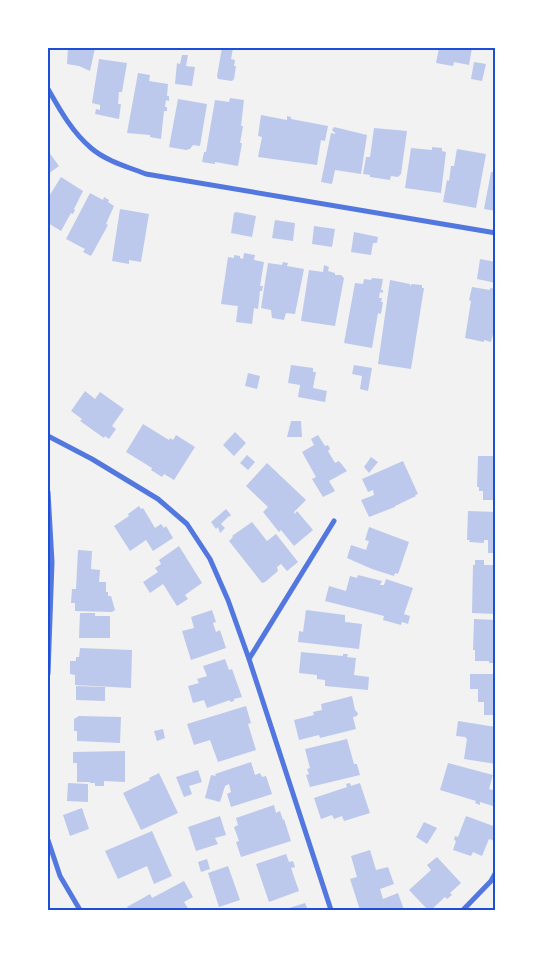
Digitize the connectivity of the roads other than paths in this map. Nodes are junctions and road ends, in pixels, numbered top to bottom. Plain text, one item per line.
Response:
1 (48, 89) edge
2 (496, 233) edge
3 (48, 436) edge
4 (48, 492) edge
5 (334, 521) dead end
6 (249, 659) junction
7 (48, 674) edge
8 (48, 840) edge
9 (496, 872) edge
10 (80, 910) edge
11 (331, 910) edge
12 (463, 910) edge

1 - 2 street
3 - 6 street
4 - 7 street
5 - 6 street
6 - 11 street
8 - 10 street
9 - 12 street

